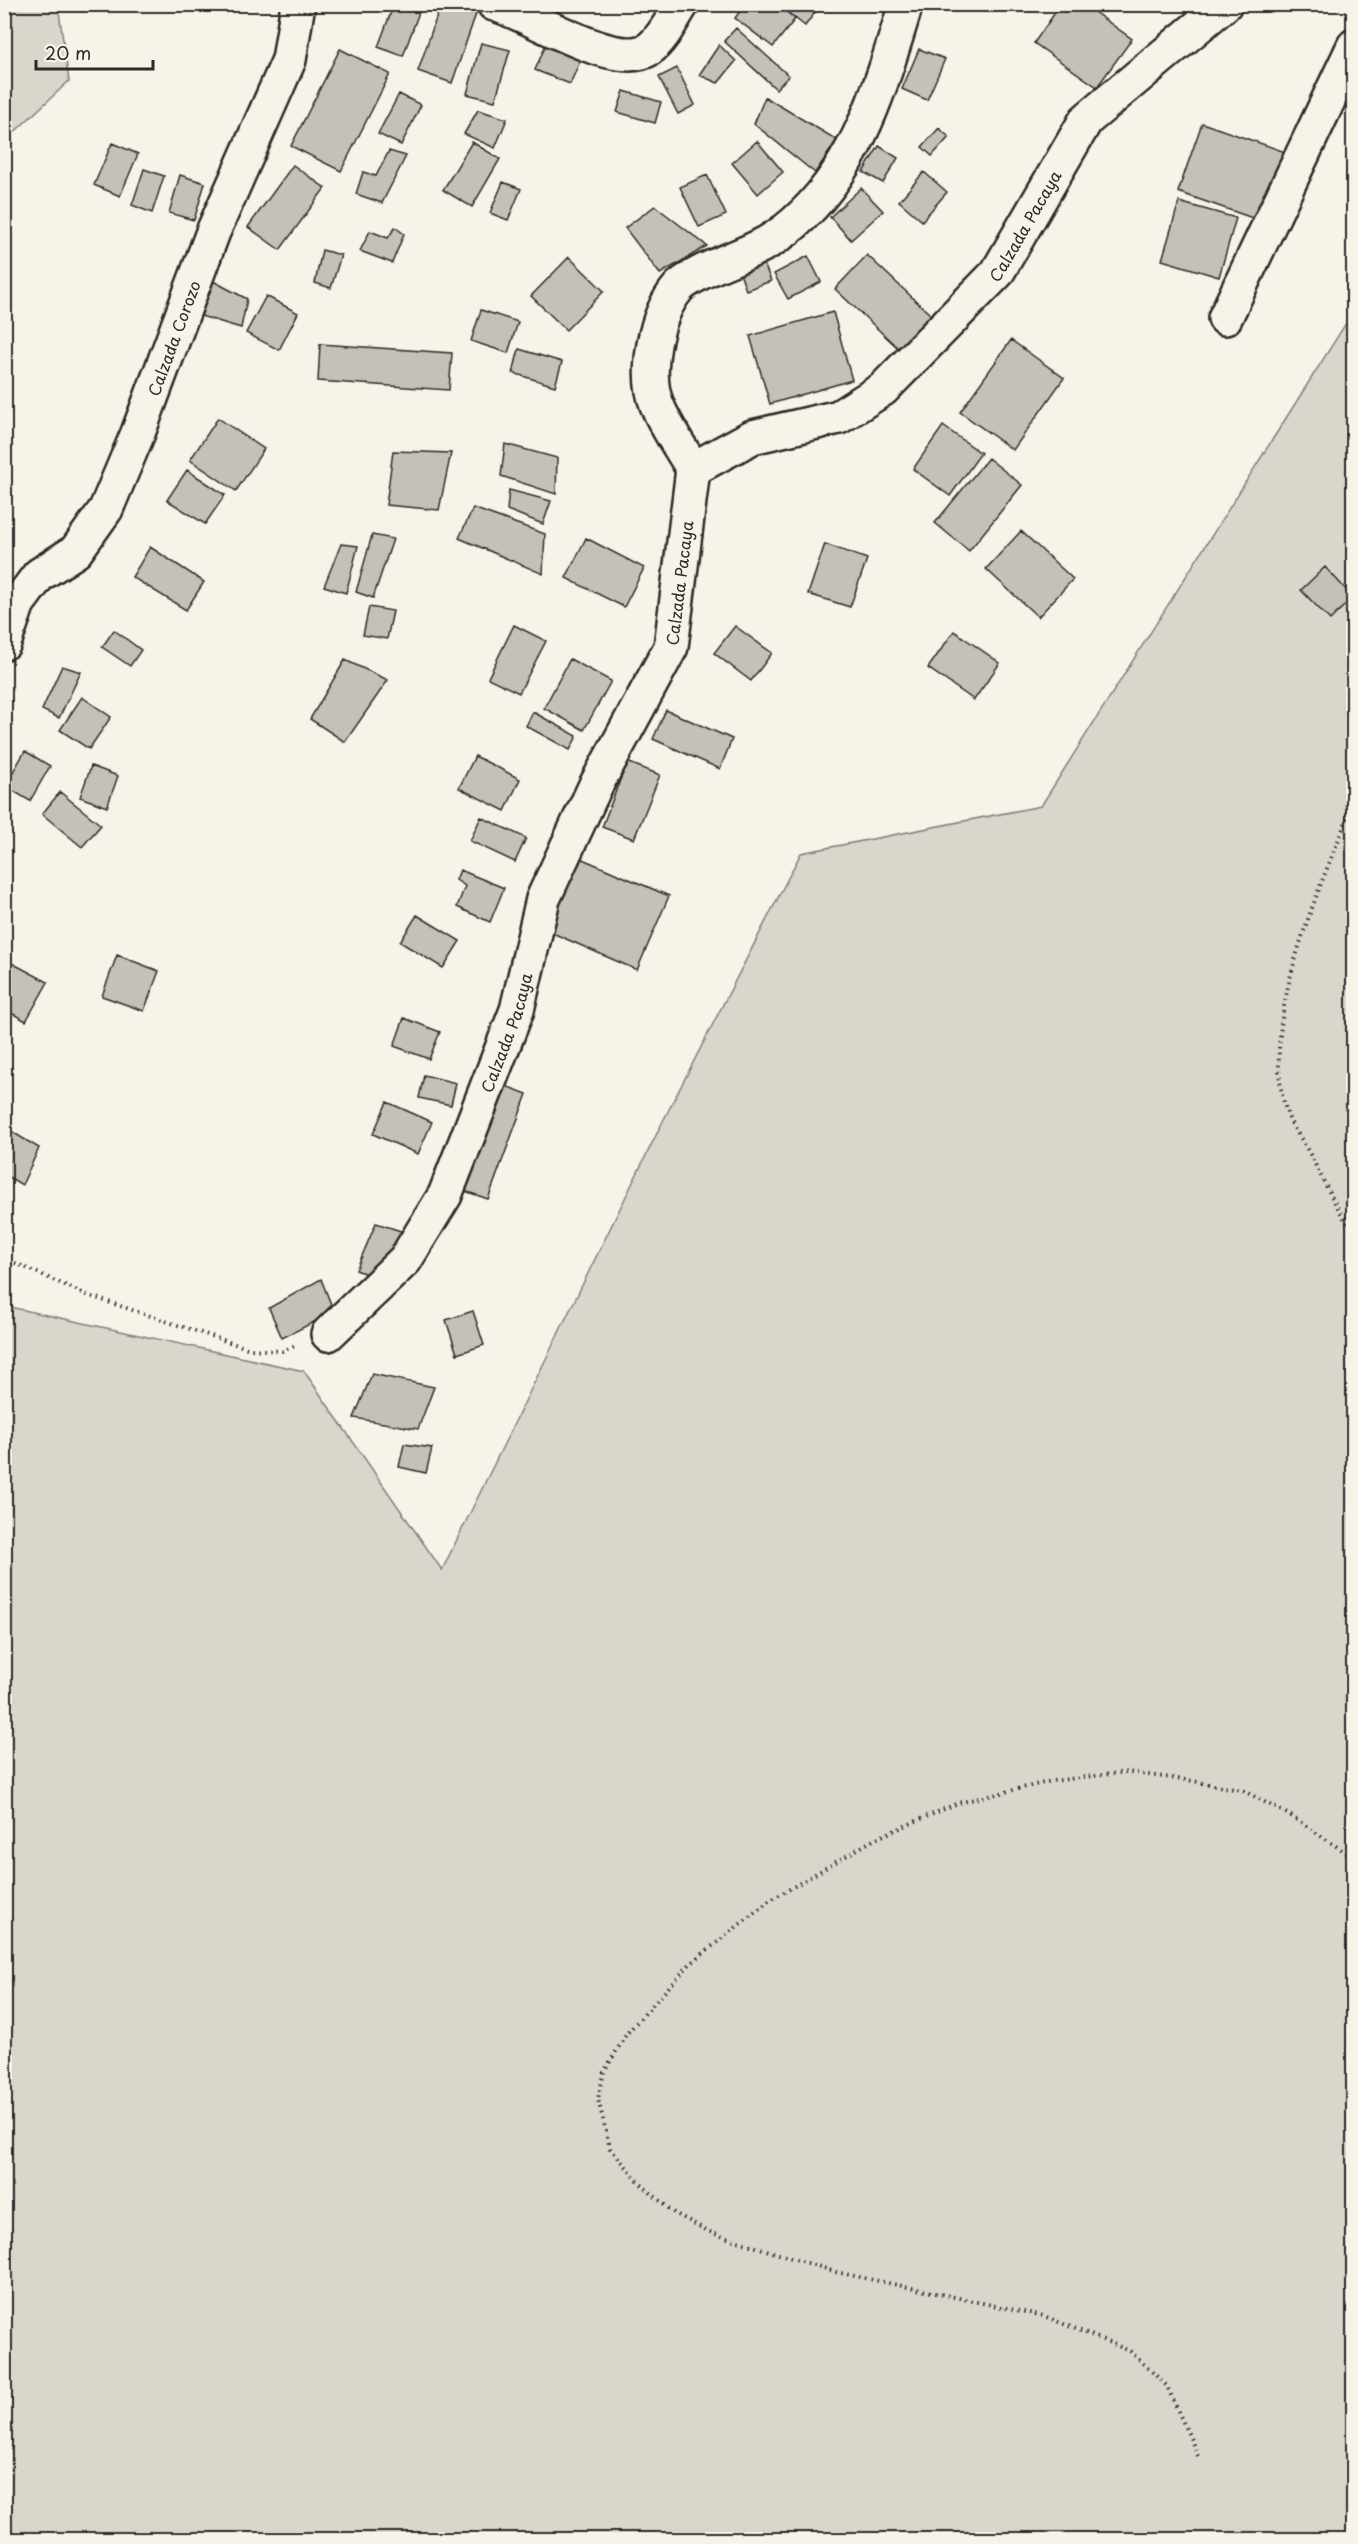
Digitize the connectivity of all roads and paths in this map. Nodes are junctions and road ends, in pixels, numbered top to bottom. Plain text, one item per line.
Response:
1 (298, 4) edge
2 (494, 4) edge
3 (681, 4) edge
4 (906, 4) edge
5 (1225, 4) edge
6 (1353, 46) edge
7 (1225, 318) dead end
8 (693, 469) junction
9 (4, 643) edge
10 (1353, 801) edge
11 (1353, 1233) edge
12 (4, 1258) edge
13 (328, 1334) joint
14 (1353, 1858) edge
15 (1198, 2456) dead end

1 - 9 street, Calzada Corozo
2 - 3 street
4 - 8 street
5 - 8 street, Calzada Pacaya
6 - 7 street
8 - 13 street, Calzada Pacaya
10 - 11 path
12 - 13 path
14 - 15 path

